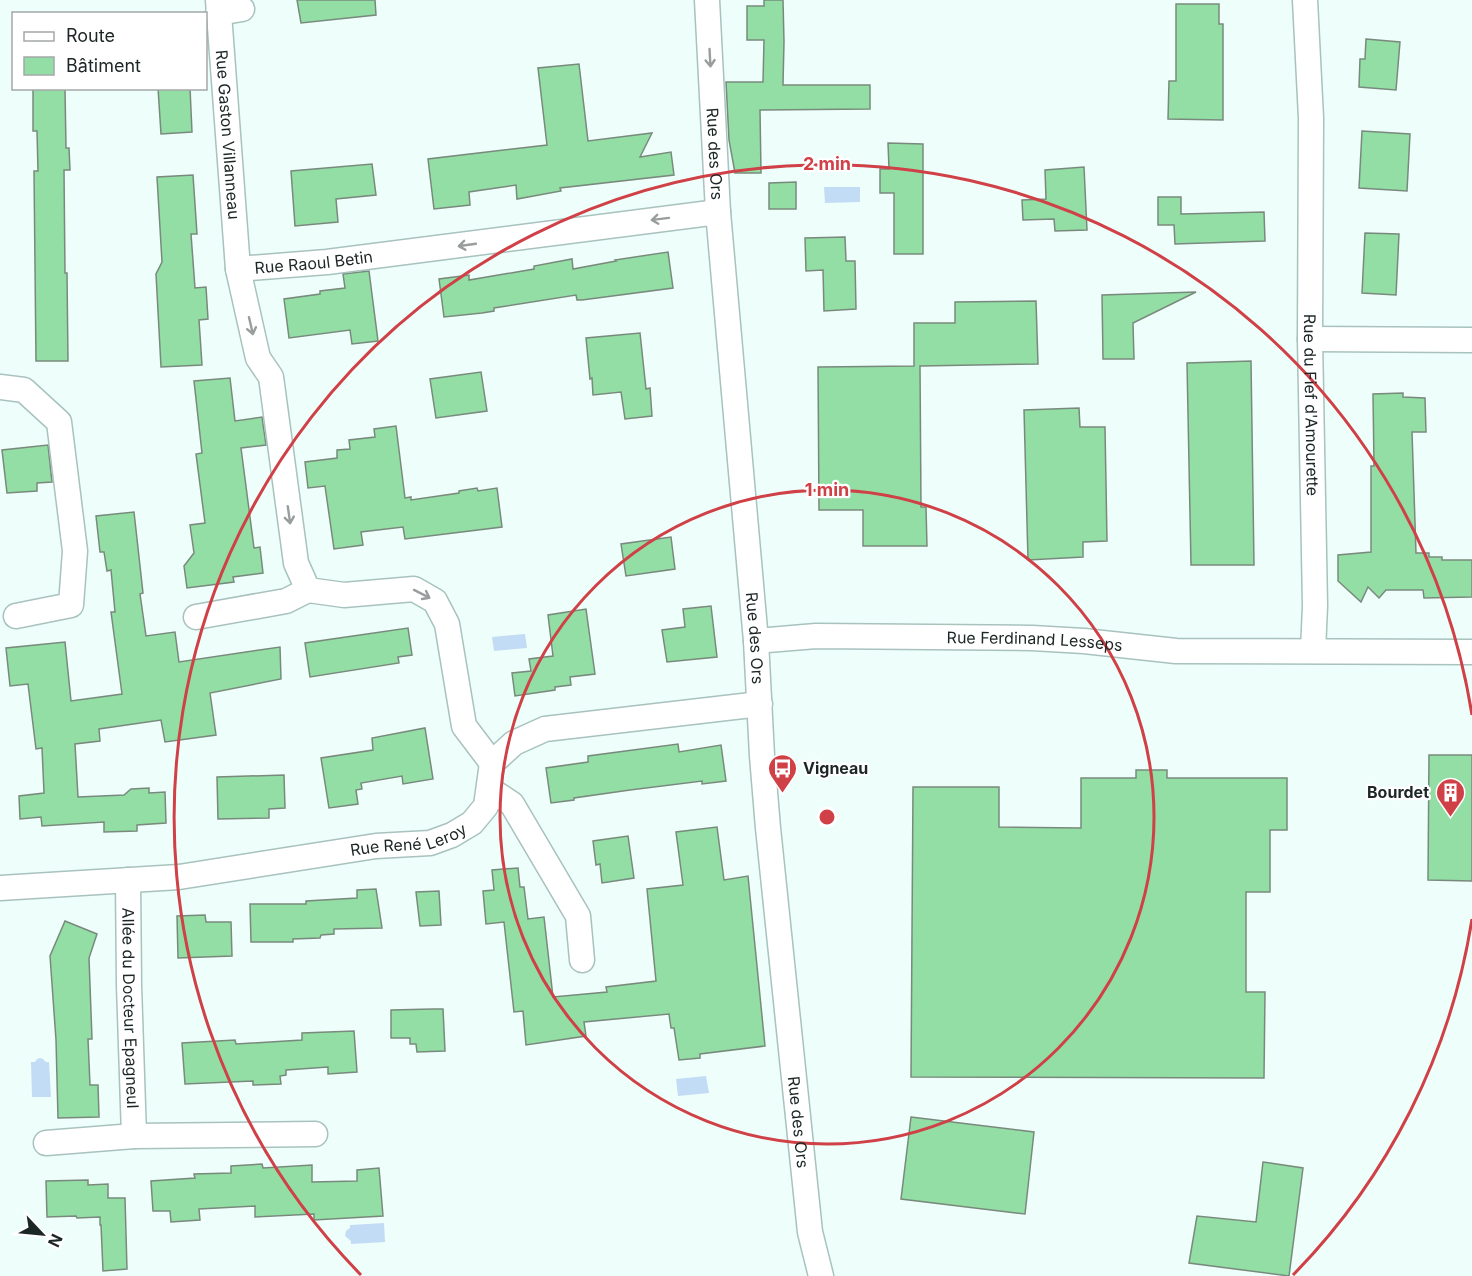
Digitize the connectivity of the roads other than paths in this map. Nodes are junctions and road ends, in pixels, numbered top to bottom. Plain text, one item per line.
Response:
1 (707, 0) edge
2 (1305, 0) edge
3 (218, 6) edge
4 (242, 9) dead end
5 (718, 212) junction
6 (238, 268) junction
7 (1311, 339) junction
8 (1472, 340) edge
9 (0, 387) edge
10 (308, 590) junction
11 (16, 616) dead end
12 (196, 617) dead end
13 (756, 641) junction
14 (1313, 651) junction
15 (1472, 652) edge
16 (760, 704) junction
17 (492, 764) junction
18 (489, 789) junction
19 (128, 880) junction
20 (0, 888) edge
21 (582, 960) dead end
22 (315, 1134) dead end
23 (134, 1136) junction
24 (46, 1143) dead end
25 (821, 1276) edge

1 -> 5 street, Rue des Ors
2 - 7 street, Rue du Fief d'Amourette
3 - 4 street
3 - 6 street, Rue Gaston Villanneau
5 -> 6 street, Rue Raoul Betin
5 - 13 street, Rue des Ors
6 -> 10 street, Rue Raoul Betin
7 - 8 street
7 - 14 street, Rue du Fief d'Amourette
9 - 11 street
10 - 12 street
10 -> 17 street
13 - 14 street, Rue Ferdinand Lesseps
13 - 16 street, Rue des Ors
14 - 15 street
16 - 17 street
16 - 25 street, Rue des Ors
17 - 18 street, Rue René Leroy
18 - 19 street, Rue René Leroy
18 - 21 street
19 - 20 street, Rue René Leroy
19 - 23 street, Allée du Docteur Epagneul
22 - 23 street
23 - 24 street

